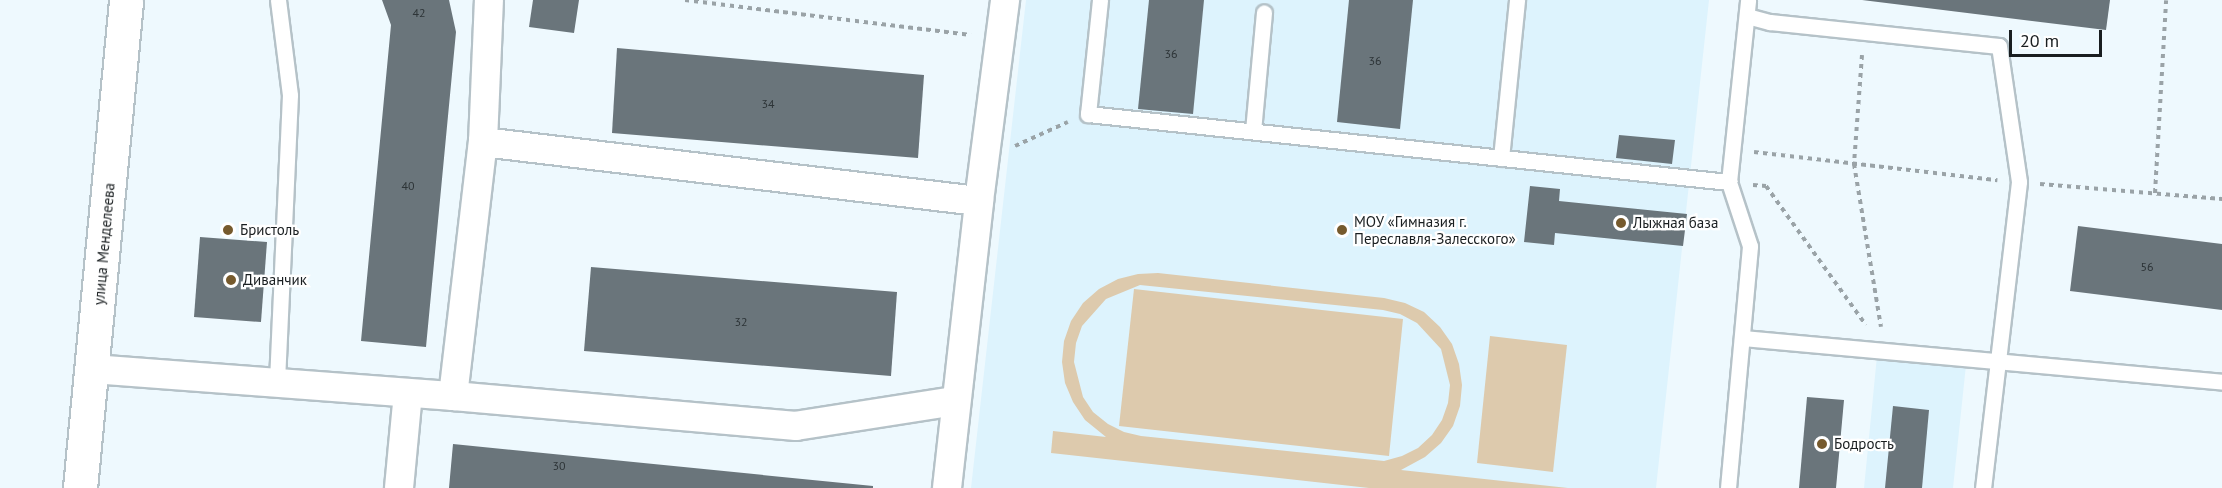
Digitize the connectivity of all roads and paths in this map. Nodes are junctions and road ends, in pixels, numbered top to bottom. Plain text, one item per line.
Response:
1 (126, 0) edge
2 (278, 0) edge
3 (489, 0) edge
4 (685, 0) edge
5 (1005, 0) edge
6 (1100, 0) edge
7 (1517, 0) edge
8 (1748, 0) edge
9 (2166, 0) edge
10 (1264, 14) dead end
11 (1747, 16) junction
12 (1864, 32) junction
13 (1001, 39) junction
14 (1088, 114) junction
15 (1253, 131) junction
16 (483, 142) junction
17 (987, 147) junction
18 (1732, 149) junction
19 (1501, 158) junction
20 (1854, 164) junction
21 (1729, 182) junction
22 (2019, 182) junction
23 (2154, 193) junction
24 (2222, 199) edge
25 (979, 201) junction
26 (1742, 338) junction
27 (1885, 351) junction
28 (1999, 362) junction
29 (93, 369) junction
30 (277, 381) junction
31 (2222, 382) edge
32 (408, 393) junction
33 (453, 396) junction
34 (955, 401) junction
35 (81, 488) edge
36 (399, 488) edge
37 (947, 488) edge
38 (1728, 488) edge
39 (1983, 488) edge

1 - 29 main road, улица Менделеева
2 - 30 lane
3 - 16 street
4 - 13 path
5 - 13 street
6 - 14 lane
7 - 19 lane
8 - 11 lane
9 - 23 path
10 - 15 lane
11 - 12 lane
11 - 18 lane
12 - 20 path
12 - 22 lane
13 - 17 street
14 - 15 lane
14 - 17 path
15 - 19 lane
16 - 25 street
16 - 33 street
17 - 25 street
18 - 20 path
18 - 21 lane
19 - 21 lane
20 - 22 path
20 - 27 path
21 - 26 lane
21 - 27 path
22 - 23 path
22 - 28 lane
23 - 24 path
25 - 34 street
26 - 27 lane
26 - 38 lane
27 - 28 lane
28 - 31 lane
28 - 39 lane
29 - 30 street
29 - 35 main road, улица Менделеева
30 - 32 street
32 - 33 street
32 - 36 street
33 - 34 street
34 - 37 street

